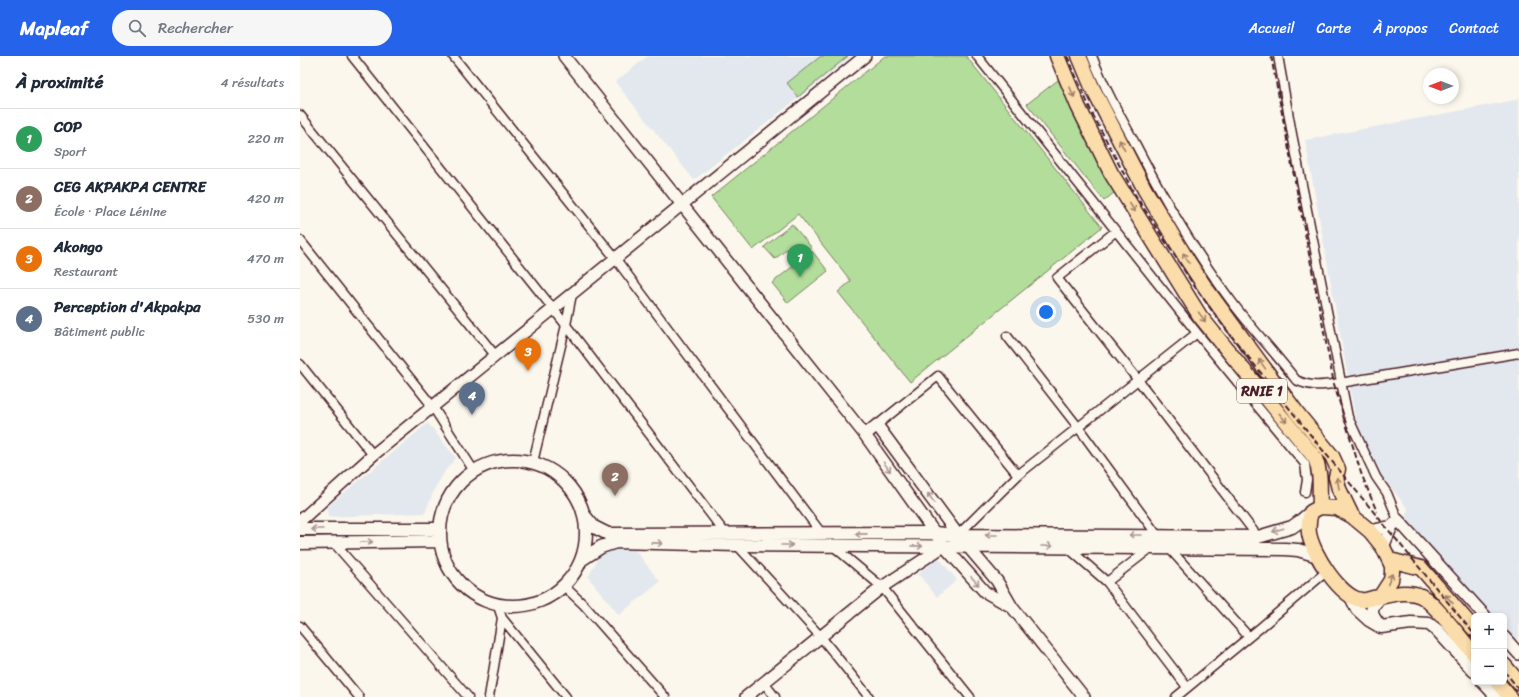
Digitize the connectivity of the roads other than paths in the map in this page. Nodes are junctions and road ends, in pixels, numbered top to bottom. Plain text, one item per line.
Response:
1 (352, 56) edge
2 (452, 56) edge
3 (564, 56) edge
4 (865, 56) edge
5 (977, 56) edge
6 (1057, 56) edge
7 (1079, 56) edge
8 (1092, 56) edge
9 (1278, 56) edge
10 (300, 114) edge
11 (682, 205) junction
12 (1116, 231) junction
13 (300, 240) edge
14 (615, 258) junction
15 (572, 294) junction
16 (554, 309) junction
17 (566, 325) junction
18 (1197, 333) junction
19 (1007, 336) dead end
20 (1519, 354) edge
21 (496, 355) junction
22 (300, 364) edge
23 (1138, 380) junction
24 (1340, 383) junction
25 (433, 406) junction
26 (877, 425) junction
27 (1078, 427) junction
28 (865, 435) junction
29 (373, 455) junction
30 (533, 462) junction
31 (474, 471) junction
32 (1018, 475) junction
33 (1305, 492) dead end
34 (1316, 509) junction
35 (584, 515) junction
36 (1352, 516) junction
37 (300, 521) edge
38 (1395, 523) junction
39 (300, 529) edge
40 (1370, 531) junction
41 (725, 533) junction
42 (934, 533) junction
43 (822, 534) junction
44 (440, 535) junction
45 (958, 535) junction
46 (1157, 535) junction
47 (1258, 537) junction
48 (334, 542) junction
49 (300, 543) edge
50 (737, 545) junction
51 (832, 545) junction
52 (944, 546) junction
53 (967, 546) junction
54 (1067, 546) junction
55 (1152, 547) junction
56 (1383, 547) junction
57 (1169, 548) junction
58 (1318, 556) junction
59 (581, 560) junction
60 (1390, 560) junction
61 (1327, 570) junction
62 (1107, 582) junction
63 (564, 586) junction
64 (882, 587) junction
65 (1351, 597) junction
66 (1380, 597) junction
67 (498, 606) junction
68 (1012, 607) junction
69 (1482, 613) edge
70 (502, 618) junction
71 (300, 626) edge
72 (1471, 626) edge
73 (1381, 627) junction
74 (821, 637) junction
75 (1249, 637) junction
76 (1507, 640) edge
77 (1471, 650) edge
78 (1519, 654) edge
79 (1471, 668) edge
80 (1507, 669) edge
81 (764, 683) junction
82 (1519, 683) edge
83 (1486, 685) edge
84 (1500, 685) edge
85 (1187, 688) junction
86 (359, 697) edge
87 (468, 697) edge
88 (489, 697) edge
89 (566, 697) edge
90 (665, 697) edge
91 (746, 697) edge
92 (775, 697) edge
93 (869, 697) edge
94 (970, 697) edge
95 (1084, 697) edge
96 (1176, 697) edge
97 (1497, 697) edge
98 (1510, 697) edge

1 - 16 street
2 - 14 street
3 - 11 street
4 - 11 street
5 - 12 street
6 -> 34 highway, RNIE 1
36 -> 7 highway, RNIE 1
8 - 24 street
9 - 24 street
10 - 21 street
11 - 14 street
11 - 28 street
12 - 18 street
12 - 23 street
13 - 25 street
14 - 15 street
14 - 43 street
15 - 16 street
15 - 17 street
16 - 17 street
16 - 21 street
17 - 30 street
17 - 41 street
18 - 23 street
18 - 33 street
19 - 27 street
20 - 24 street
21 - 25 street
22 - 29 street
23 - 27 street
23 - 47 street
24 - 38 street
25 - 29 street
25 - 31 street
26 - 28 street
26 - 32 street
45 -> 26 street
27 - 32 street
27 - 46 street
28 -> 42 street
29 - 37 street
30 - 31 main road
30 - 35 main road
31 - 44 main road
32 - 45 street
34 - 36 highway, RNIE 1
34 -> 47 main road
34 - 58 highway, RNIE 1
35 - 41 main road
35 - 59 main road
36 - 40 highway, RNIE 1
38 - 40 street
38 - 56 street
38 - 69 street
44 -> 39 main road
40 - 56 highway, RNIE 1
41 - 43 main road
42 -> 43 main road
42 - 45 main road
42 - 52 street
48 -> 44 main road
44 - 67 main road
46 -> 45 main road
45 - 53 street
46 - 47 main road
48 - 49 main road
48 - 87 street
50 -> 51 main road
59 -> 50 main road
50 - 74 street
51 -> 52 main road
51 - 64 street
52 - 53 main road
52 - 64 street
52 -> 68 street
53 -> 54 main road
53 - 68 street
54 - 55 main road
54 - 62 street
55 - 57 main road
55 - 62 street
56 - 60 highway, RNIE 1
57 - 58 main road
57 - 75 street
58 - 61 highway, RNIE 1
59 - 63 main road
66 -> 60 highway, RNIE 1
72 -> 60 highway
61 - 65 highway, RNIE 1
61 - 75 street
62 - 85 street
63 - 67 main road
63 - 90 street
64 - 74 street
64 - 94 street
65 - 66 highway
65 - 73 main road
66 - 73 main road
66 - 77 highway
67 - 70 street
68 - 95 street
70 - 88 street
70 - 89 street
71 - 86 street
73 - 79 main road
74 - 81 street
74 - 93 street
75 - 85 street
76 - 78 street
80 - 82 highway
81 - 91 street
81 - 92 street
83 - 97 main road
84 - 98 highway
85 - 96 street

